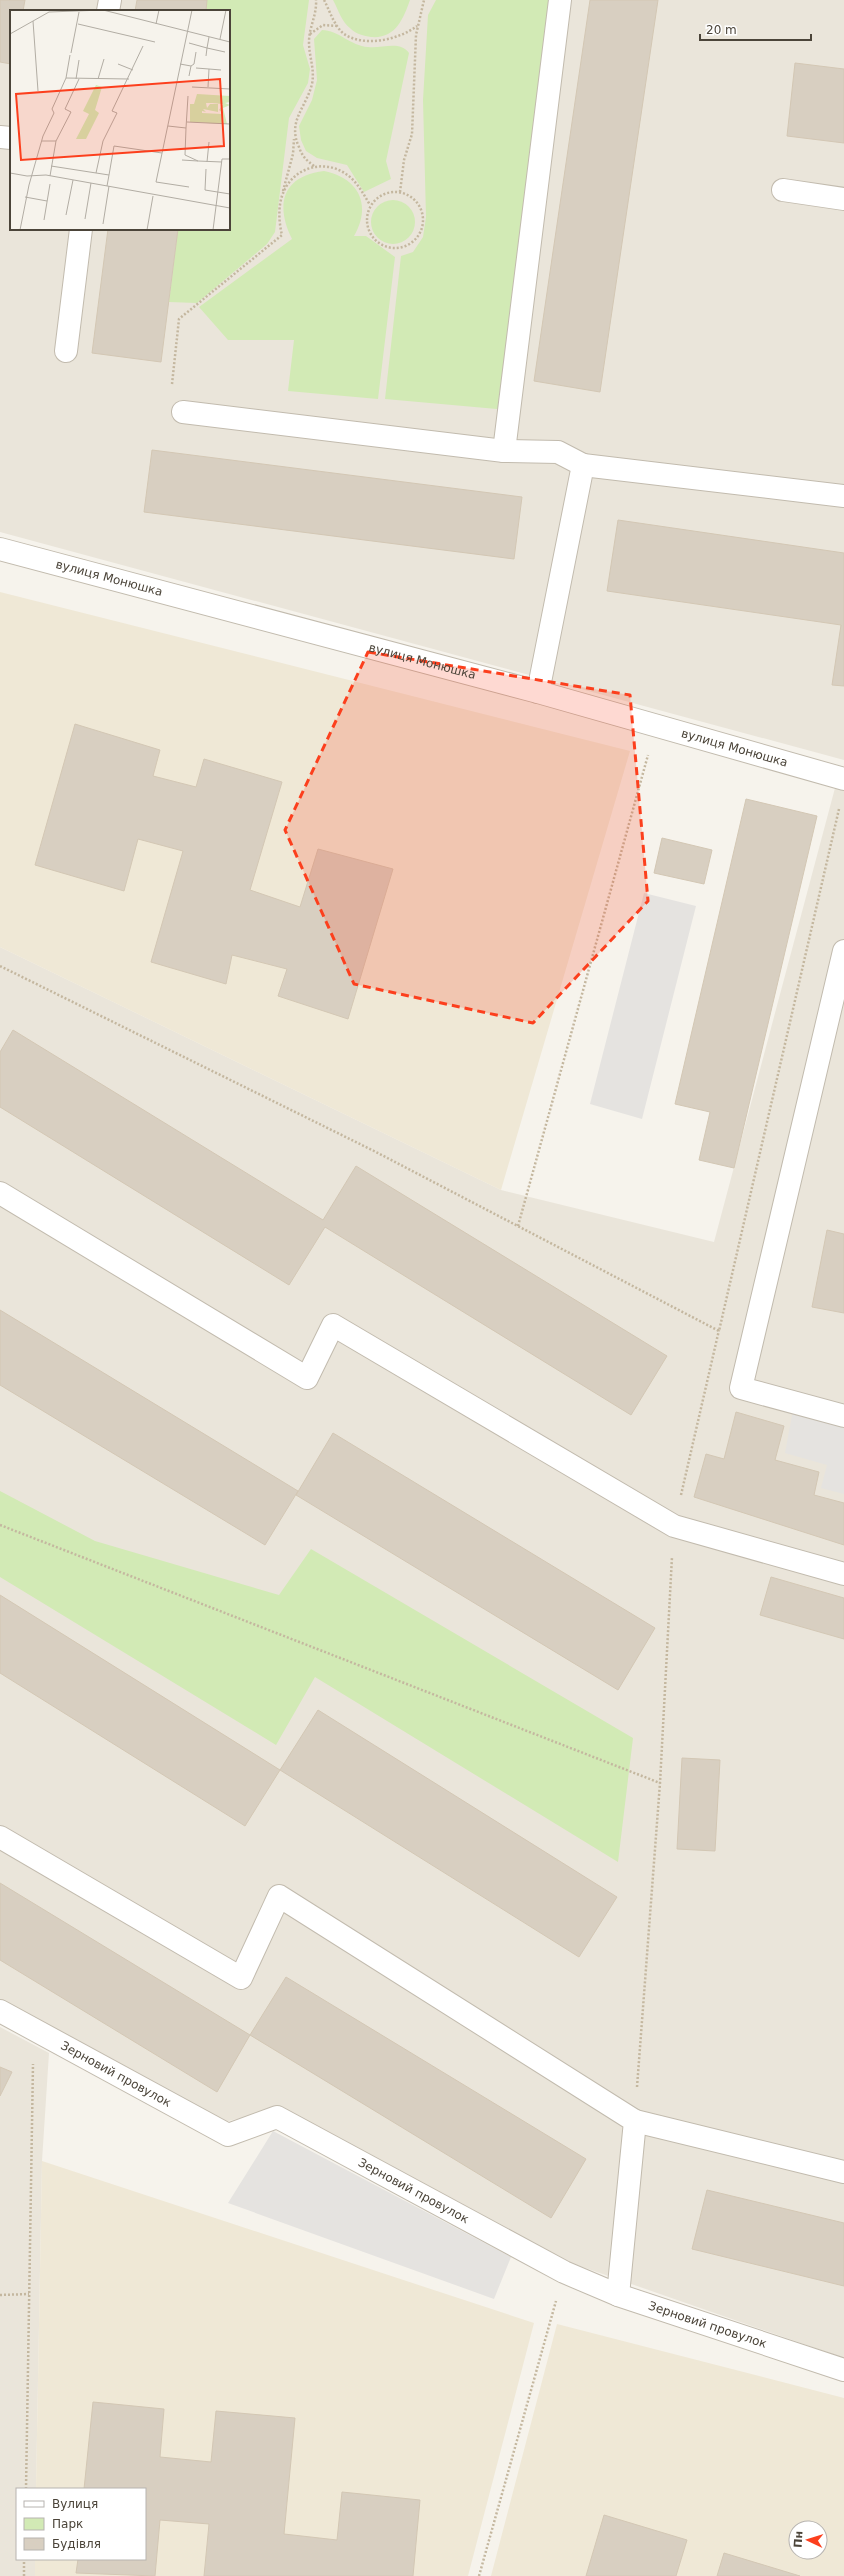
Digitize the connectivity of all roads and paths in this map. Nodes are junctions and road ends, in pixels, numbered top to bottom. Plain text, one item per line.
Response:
1 (110, 0) edge
2 (316, 0) edge
3 (324, 0) edge
4 (424, 0) edge
5 (560, 0) edge
6 (108, 10) edge
7 (338, 26) junction
8 (418, 26) junction
9 (310, 34) junction
10 (294, 136) junction
11 (0, 137) edge
12 (10, 138) edge
13 (314, 166) junction
14 (783, 190) dead end
15 (400, 192) junction
16 (282, 196) junction
17 (844, 199) edge
18 (370, 205) junction
19 (81, 230) edge
20 (66, 351) dead end
21 (183, 412) joint
22 (504, 450) junction
23 (583, 465) junction
24 (844, 496) edge
25 (0, 549) edge
26 (538, 692) junction
27 (656, 726) junction
28 (844, 779) edge
29 (840, 805) dead end
30 (844, 951) edge
31 (0, 966) edge
32 (0, 1193) edge
33 (518, 1226) junction
34 (844, 1416) edge
35 (0, 1525) edge
36 (844, 1574) edge
37 (0, 1837) edge
38 (0, 2011) edge
39 (33, 2028) junction
40 (635, 2121) junction
41 (844, 2172) edge
42 (564, 2272) junction
43 (29, 2294) junction
44 (0, 2295) edge
45 (618, 2295) junction
46 (844, 2370) edge
47 (26, 2488) edge
48 (24, 2560) edge
49 (24, 2576) edge
50 (479, 2576) edge

1 - 6 street
2 - 9 path
3 - 7 path
4 - 8 path
5 - 22 street
7 - 8 path
7 - 9 path
8 - 15 path
9 - 10 path
10 - 13 path
10 - 16 path
11 - 12 street
13 - 16 path
13 - 18 path
14 - 17 street
15 - 18 path
15 - 18 path
16 - 21 path
19 - 20 street
21 - 22 street
22 - 23 street
23 - 24 street
23 - 26 street
25 - 26 street, вулиця Монюшка
26 - 27 street, вулиця Монюшка
27 - 28 street, вулиця Монюшка
27 - 33 path
29 - 33 path
30 - 34 street
31 - 33 path
32 - 36 street
35 - 40 path
37 - 40 street
38 - 39 street, Зерновий провулок
39 - 42 street, Зерновий провулок
39 - 43 path
40 - 41 street
40 - 45 street
42 - 45 street, Зерновий провулок
42 - 50 path
43 - 44 path
43 - 47 path
45 - 46 street, Зерновий провулок
48 - 49 path

